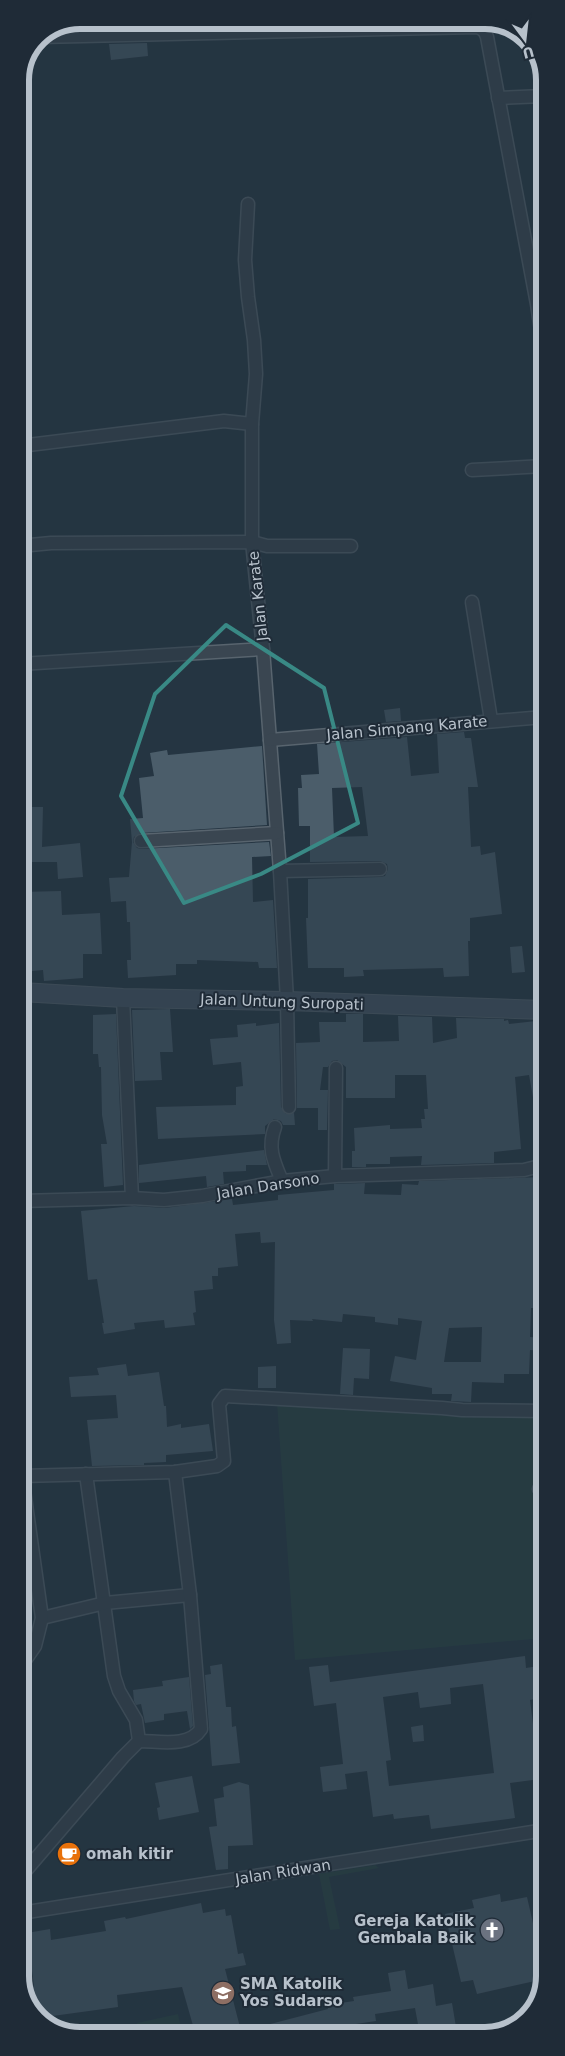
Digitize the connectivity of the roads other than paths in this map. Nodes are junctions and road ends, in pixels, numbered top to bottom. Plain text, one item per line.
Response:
1 (389, 29) edge
2 (486, 30) edge
3 (52, 37) edge
4 (536, 96) edge
5 (498, 98) junction
6 (248, 204) dead end
7 (536, 299) edge
8 (252, 424) junction
9 (29, 445) edge
10 (536, 466) edge
11 (472, 470) dead end
12 (252, 542) junction
13 (29, 545) edge
14 (351, 546) dead end
15 (472, 602) dead end
16 (263, 649) junction
17 (29, 663) edge
18 (536, 717) edge
19 (491, 720) junction
20 (270, 740) junction
21 (278, 833) junction
22 (140, 841) dead end
23 (380, 869) dead end
24 (280, 871) junction
25 (29, 992) edge
26 (123, 998) junction
27 (287, 1001) junction
28 (536, 1010) edge
29 (336, 1068) dead end
30 (289, 1107) dead end
31 (275, 1127) dead end
32 (536, 1167) edge
33 (335, 1176) junction
34 (282, 1181) junction
35 (132, 1198) junction
36 (29, 1201) edge
37 (536, 1411) edge
38 (175, 1472) junction
39 (86, 1474) junction
40 (29, 1476) edge
41 (29, 1530) edge
42 (190, 1595) junction
43 (105, 1603) junction
44 (42, 1618) junction
45 (29, 1655) edge
46 (139, 1741) junction
47 (536, 1831) edge
48 (29, 1867) edge
49 (29, 1912) edge

1 - 3 street
2 - 5 street
4 - 5 street
5 - 7 street
6 - 8 street, Jalan Karate
8 - 9 street
8 - 12 street, Jalan Karate
10 - 11 street
12 - 13 street
12 - 14 street
12 - 16 street, Jalan Karate
15 - 19 street
16 - 17 street
16 - 20 street, Jalan Karate
18 - 19 street, Jalan Simpang Karate
19 - 20 street, Jalan Simpang Karate
20 - 21 street, Jalan Karate
21 - 22 street
21 - 24 street, Jalan Karate
23 - 24 street
24 - 27 street, Jalan Karate
25 - 26 main road, Jalan Untung Suropati
26 - 27 main road, Jalan Untung Suropati
26 - 35 street
27 - 28 main road, Jalan Untung Suropati
27 - 30 street, Jalan Karate
29 - 33 street
31 - 34 street
32 - 33 street, Jalan Darsono
33 - 34 street, Jalan Darsono
34 - 35 street, Jalan Darsono
35 - 36 street, Jalan Darsono
37 - 38 street
38 - 39 street
38 - 42 street
39 - 40 street
39 - 43 street
41 - 44 street
42 - 43 street
42 - 46 street
43 - 44 street
43 - 46 street
44 - 45 street
46 - 48 street
47 - 49 street, Jalan Ridwan

